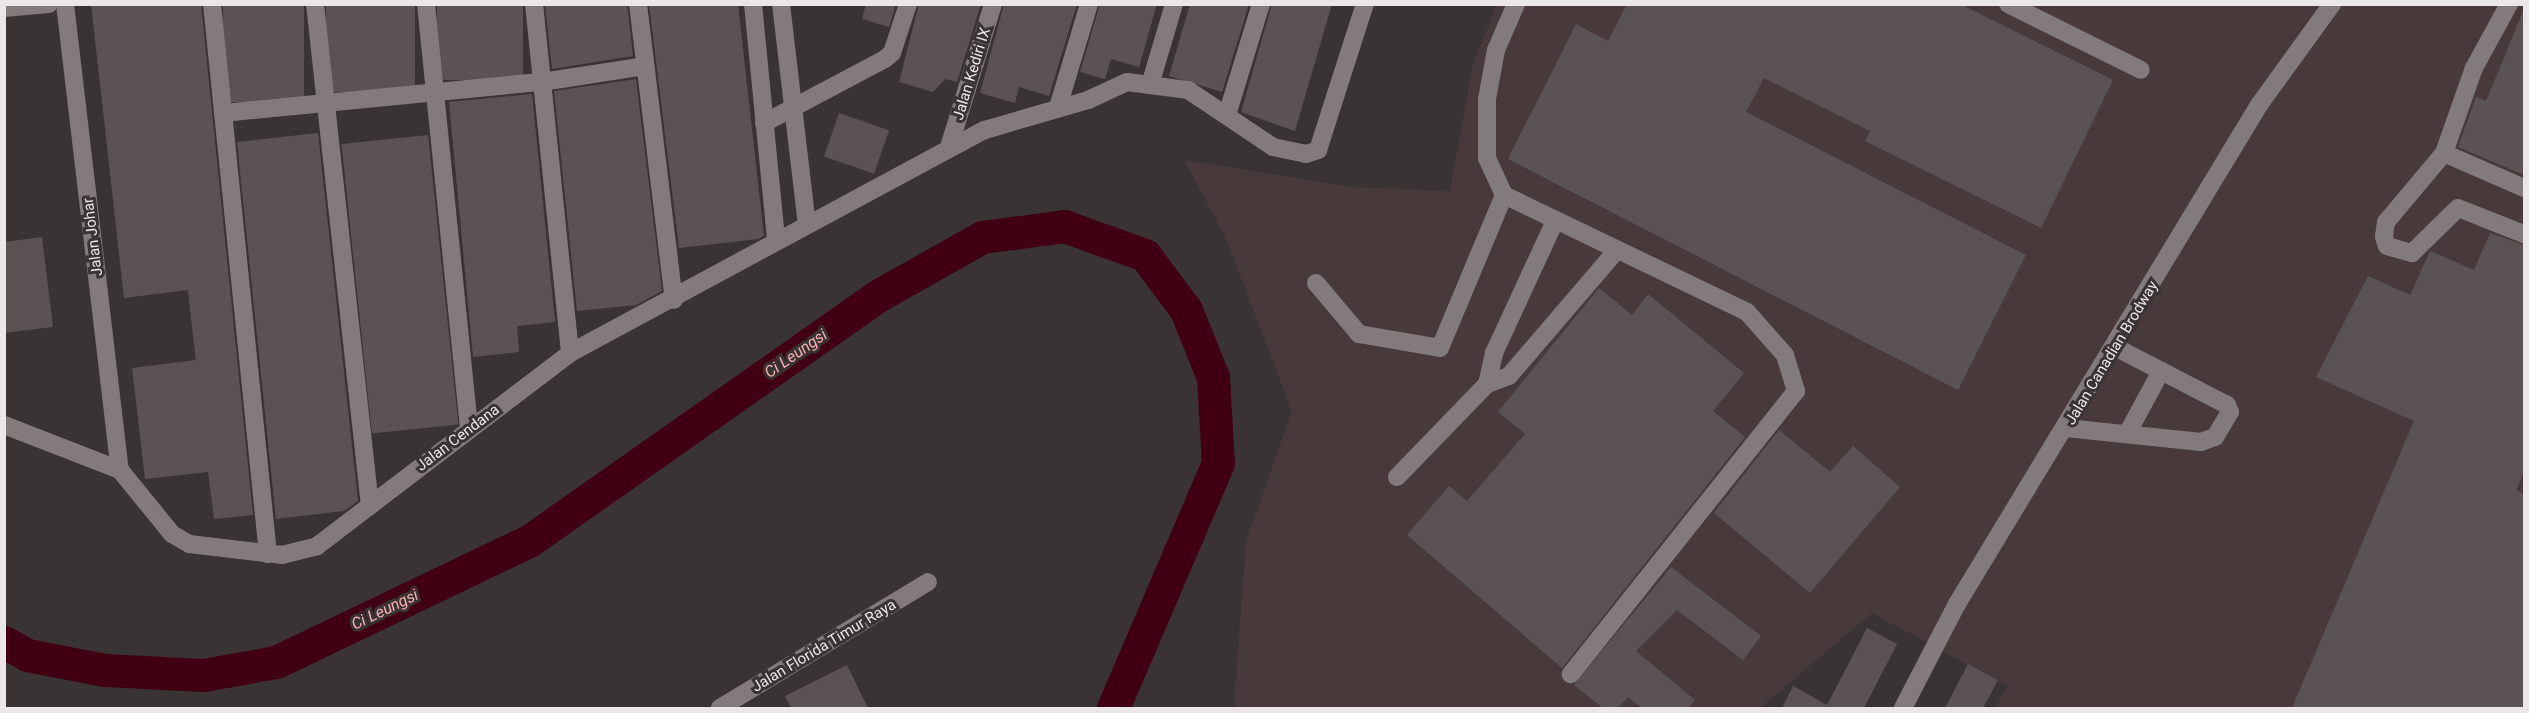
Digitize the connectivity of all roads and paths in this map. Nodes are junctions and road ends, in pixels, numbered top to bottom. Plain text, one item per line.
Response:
1 (49, 4) edge
2 (65, 4) edge
3 (212, 4) edge
4 (315, 4) edge
5 (426, 4) edge
6 (534, 4) edge
7 (638, 4) edge
8 (753, 4) edge
9 (781, 4) edge
10 (908, 4) edge
11 (993, 4) edge
12 (1089, 4) edge
13 (1174, 4) edge
14 (1261, 4) edge
15 (1365, 4) edge
16 (1516, 4) edge
17 (2008, 4) edge
18 (2332, 4) edge
19 (2509, 4) edge
20 (4, 8) edge
21 (645, 66) junction
22 (2141, 70) dead end
23 (542, 82) junction
24 (1150, 85) junction
25 (436, 93) junction
26 (325, 100) junction
27 (1059, 104) junction
28 (791, 108) junction
29 (223, 112) junction
30 (1227, 115) junction
31 (764, 123) junction
32 (950, 144) junction
33 (2444, 153) junction
34 (2524, 188) edge
35 (1504, 195) junction
36 (1555, 221) junction
37 (807, 224) junction
38 (2524, 234) edge
39 (776, 240) junction
40 (1617, 250) junction
41 (1316, 283) dead end
42 (674, 300) junction
43 (2117, 348) junction
44 (570, 353) junction
45 (2161, 371) junction
46 (1487, 384) junction
47 (4, 425) edge
48 (2066, 428) junction
49 (469, 430) junction
50 (2127, 434) junction
51 (120, 471) junction
52 (1397, 477) dead end
53 (370, 506) junction
54 (268, 554) junction
55 (928, 582) dead end
56 (1571, 674) dead end
57 (744, 703) edge
58 (720, 708) edge
59 (1903, 708) edge

1 - 20 street
2 - 51 street, Jalan Johar
3 - 29 street
4 - 26 street
5 - 25 street
6 - 23 street
7 - 21 street
8 - 31 street
9 - 28 street
10 - 28 street
11 - 32 street, Jalan Kediri IX
12 - 27 street
13 - 24 street
14 - 30 street
15 - 30 street, Jalan Cendana
16 - 35 street
17 - 22 street
18 - 43 street, Jalan Canadian Brodway
19 - 33 street
21 - 23 street
21 - 42 street
23 - 25 street
23 - 44 street
24 - 27 street, Jalan Cendana
24 - 30 street, Jalan Cendana
25 - 26 street
25 - 49 street
26 - 29 street
26 - 53 street
27 - 32 street, Jalan Cendana
28 - 31 street
28 - 37 street
29 - 54 street
31 - 39 street
32 - 37 street, Jalan Cendana
33 - 34 street
33 - 38 street
35 - 36 street
35 - 41 street
36 - 40 street
36 - 46 street
37 - 39 street, Jalan Cendana
39 - 42 street, Jalan Cendana
40 - 46 street
40 - 56 street
42 - 44 street, Jalan Cendana
43 - 45 street
43 - 48 street, Jalan Canadian Brodway
44 - 49 street, Jalan Cendana
45 - 50 street
45 - 50 street
46 - 52 street
47 - 51 street
48 - 50 street
48 - 59 street, Jalan Canadian Brodway
49 - 53 street, Jalan Cendana
51 - 54 street, Jalan Cendana
53 - 54 street, Jalan Cendana
55 - 57 street, Jalan Florida Timur Raya
57 - 58 street, Jalan Florida Timur Raya

